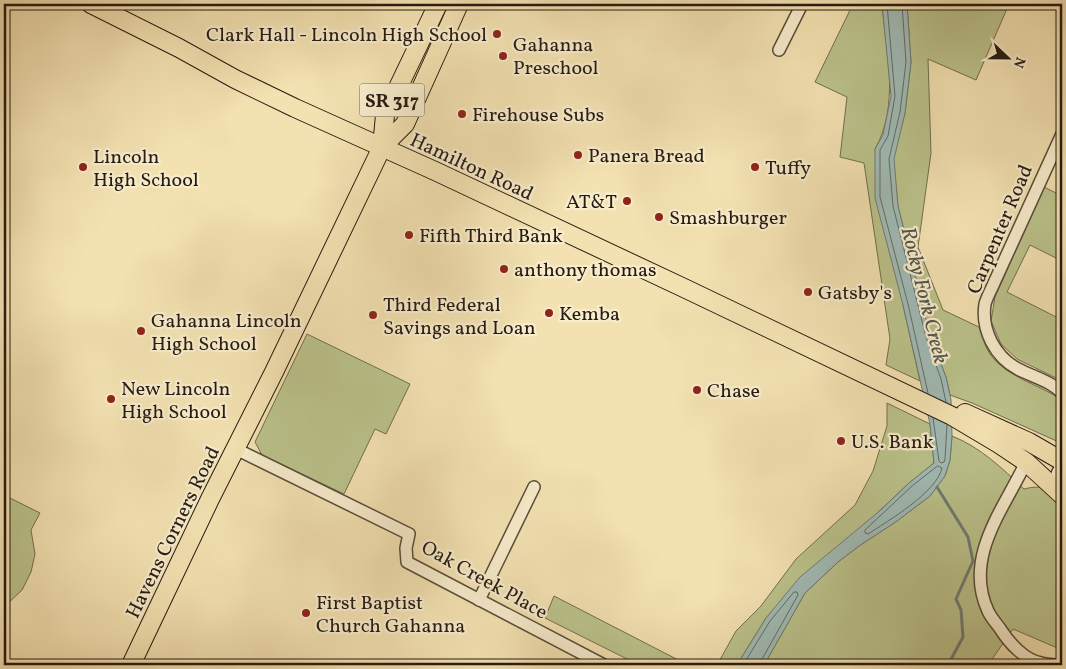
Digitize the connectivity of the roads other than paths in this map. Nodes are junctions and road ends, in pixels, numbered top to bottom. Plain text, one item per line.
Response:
1 (91, 4) edge
2 (438, 4) edge
3 (458, 4) edge
4 (802, 4) edge
5 (779, 50) dead end
6 (1062, 134) edge
7 (382, 147) junction
8 (1062, 393) edge
9 (984, 429) junction
10 (236, 449) junction
11 (1026, 462) junction
12 (1062, 462) edge
13 (534, 487) dead end
14 (1059, 492) edge
15 (478, 600) junction
16 (132, 665) edge
17 (604, 665) edge
18 (1060, 665) edge

1 - 7 main road, Hamilton Road / SR 317
2 - 7 main road, SR 317
3 - 7 main road, SR 317
4 - 5 street
6 - 8 street, Carpenter Road
7 - 9 main road, Hamilton Road
7 - 10 main road, Havens Corners Road
9 - 11 main road, Hamilton Road
9 - 12 main road, Hamilton Road
10 - 15 street, Oak Creek Place
10 - 16 main road, Havens Corners Road
11 - 14 main road, Hamilton Road
11 - 18 street
12 - 14 street
13 - 15 street
15 - 17 street, Oak Creek Place

